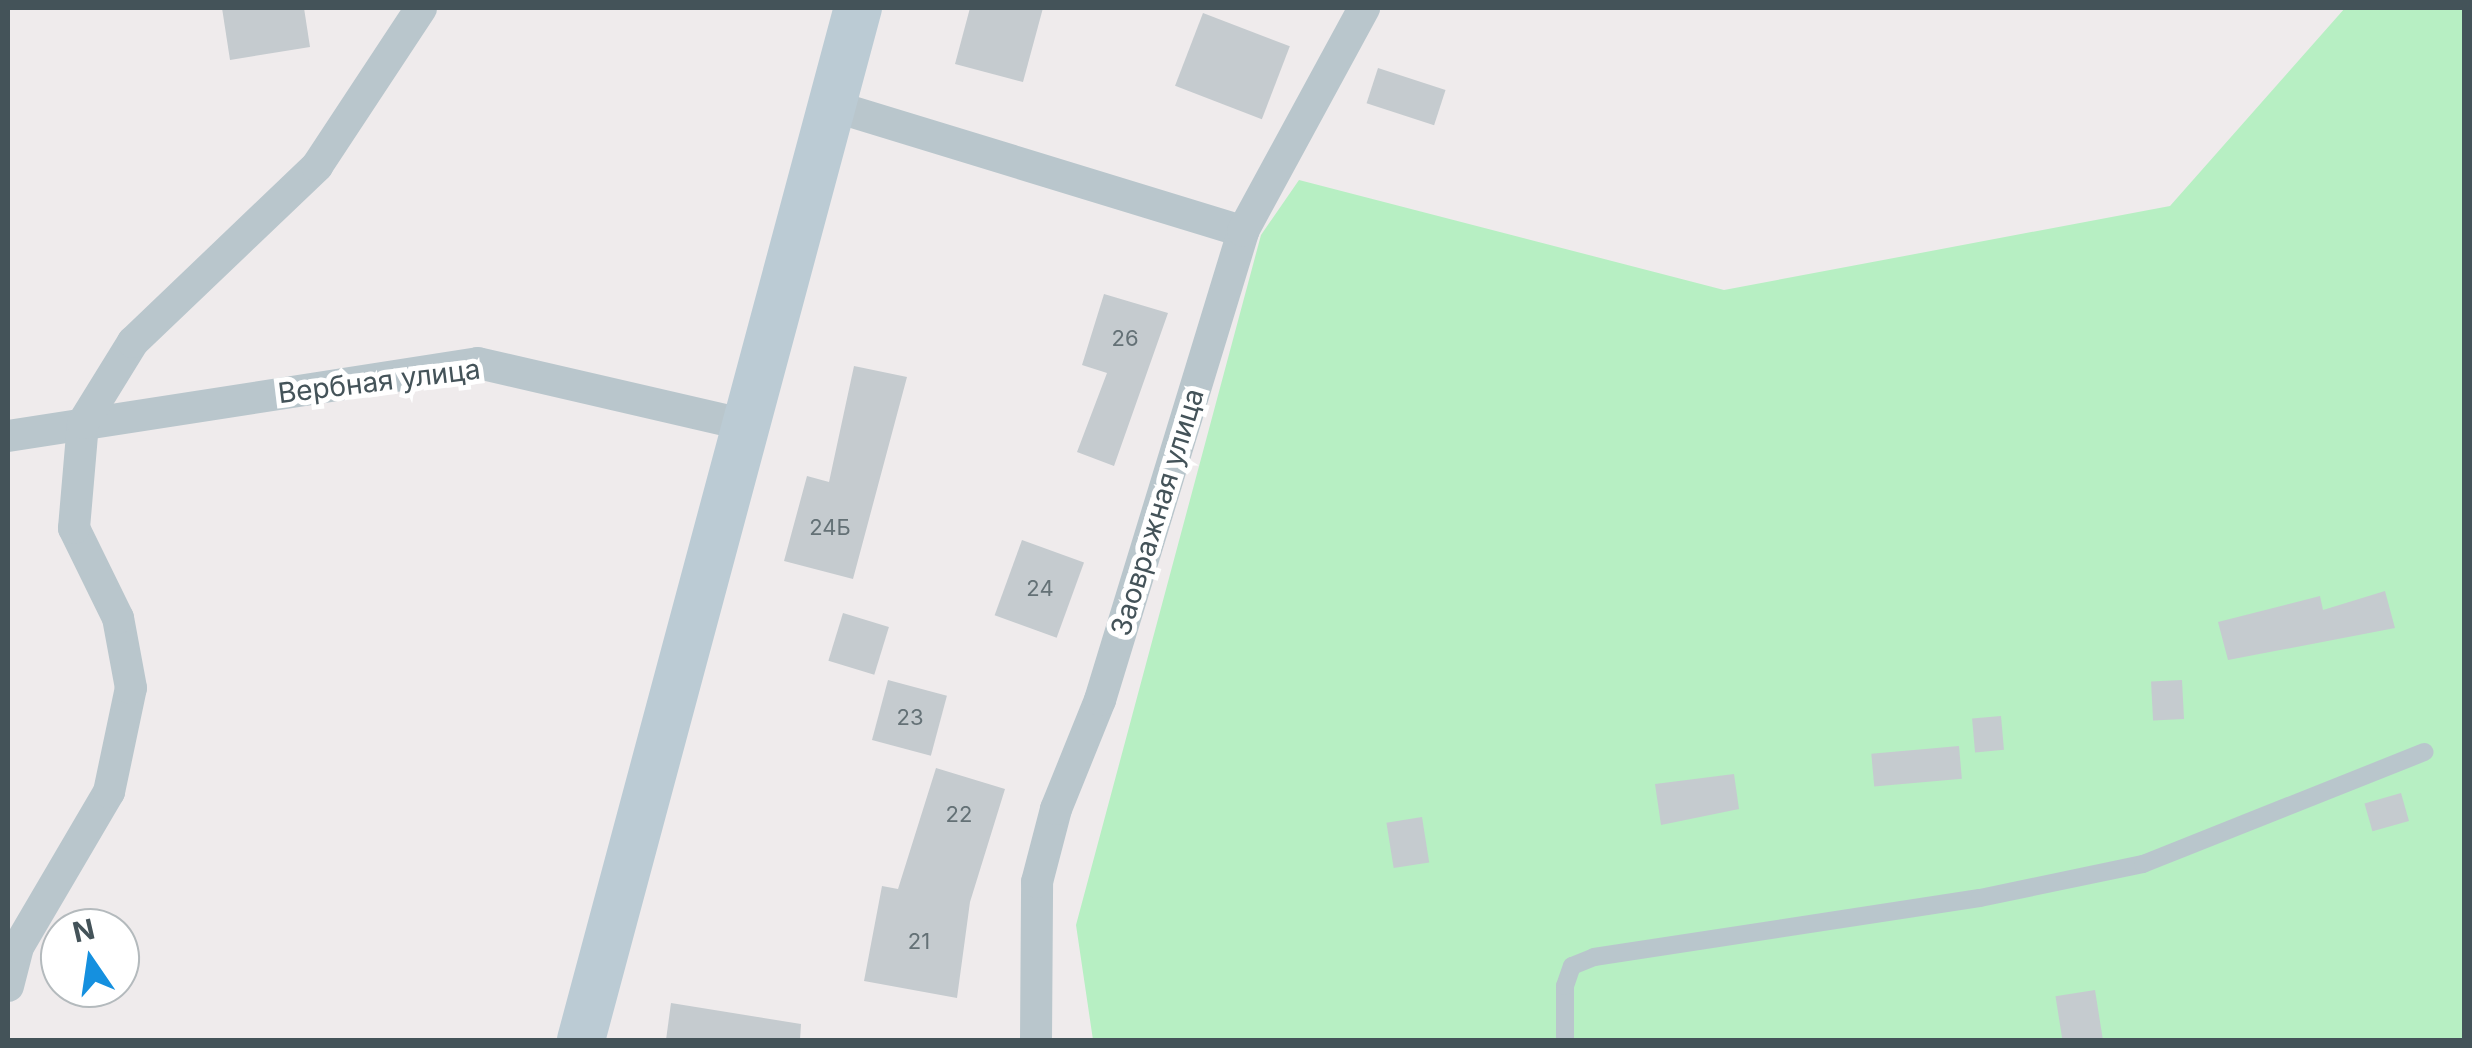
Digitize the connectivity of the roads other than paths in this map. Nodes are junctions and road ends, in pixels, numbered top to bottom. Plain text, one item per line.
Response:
1 (421, 8) edge
2 (858, 8) edge
3 (1364, 8) edge
4 (833, 106) junction
5 (1243, 231) junction
6 (83, 423) junction
7 (747, 425) junction
8 (8, 436) edge
9 (2425, 752) dead end
10 (8, 986) edge
11 (581, 1040) edge
12 (1036, 1040) edge
13 (1565, 1040) edge

1 - 6 street
2 - 4 street
3 - 5 street, Заовражная улица
4 - 5 street
4 - 7 street
5 - 12 street, Заовражная улица
6 - 7 street, Вербная улица
6 - 8 street, Вербная улица
6 - 10 street
7 - 11 street
9 - 13 lane

